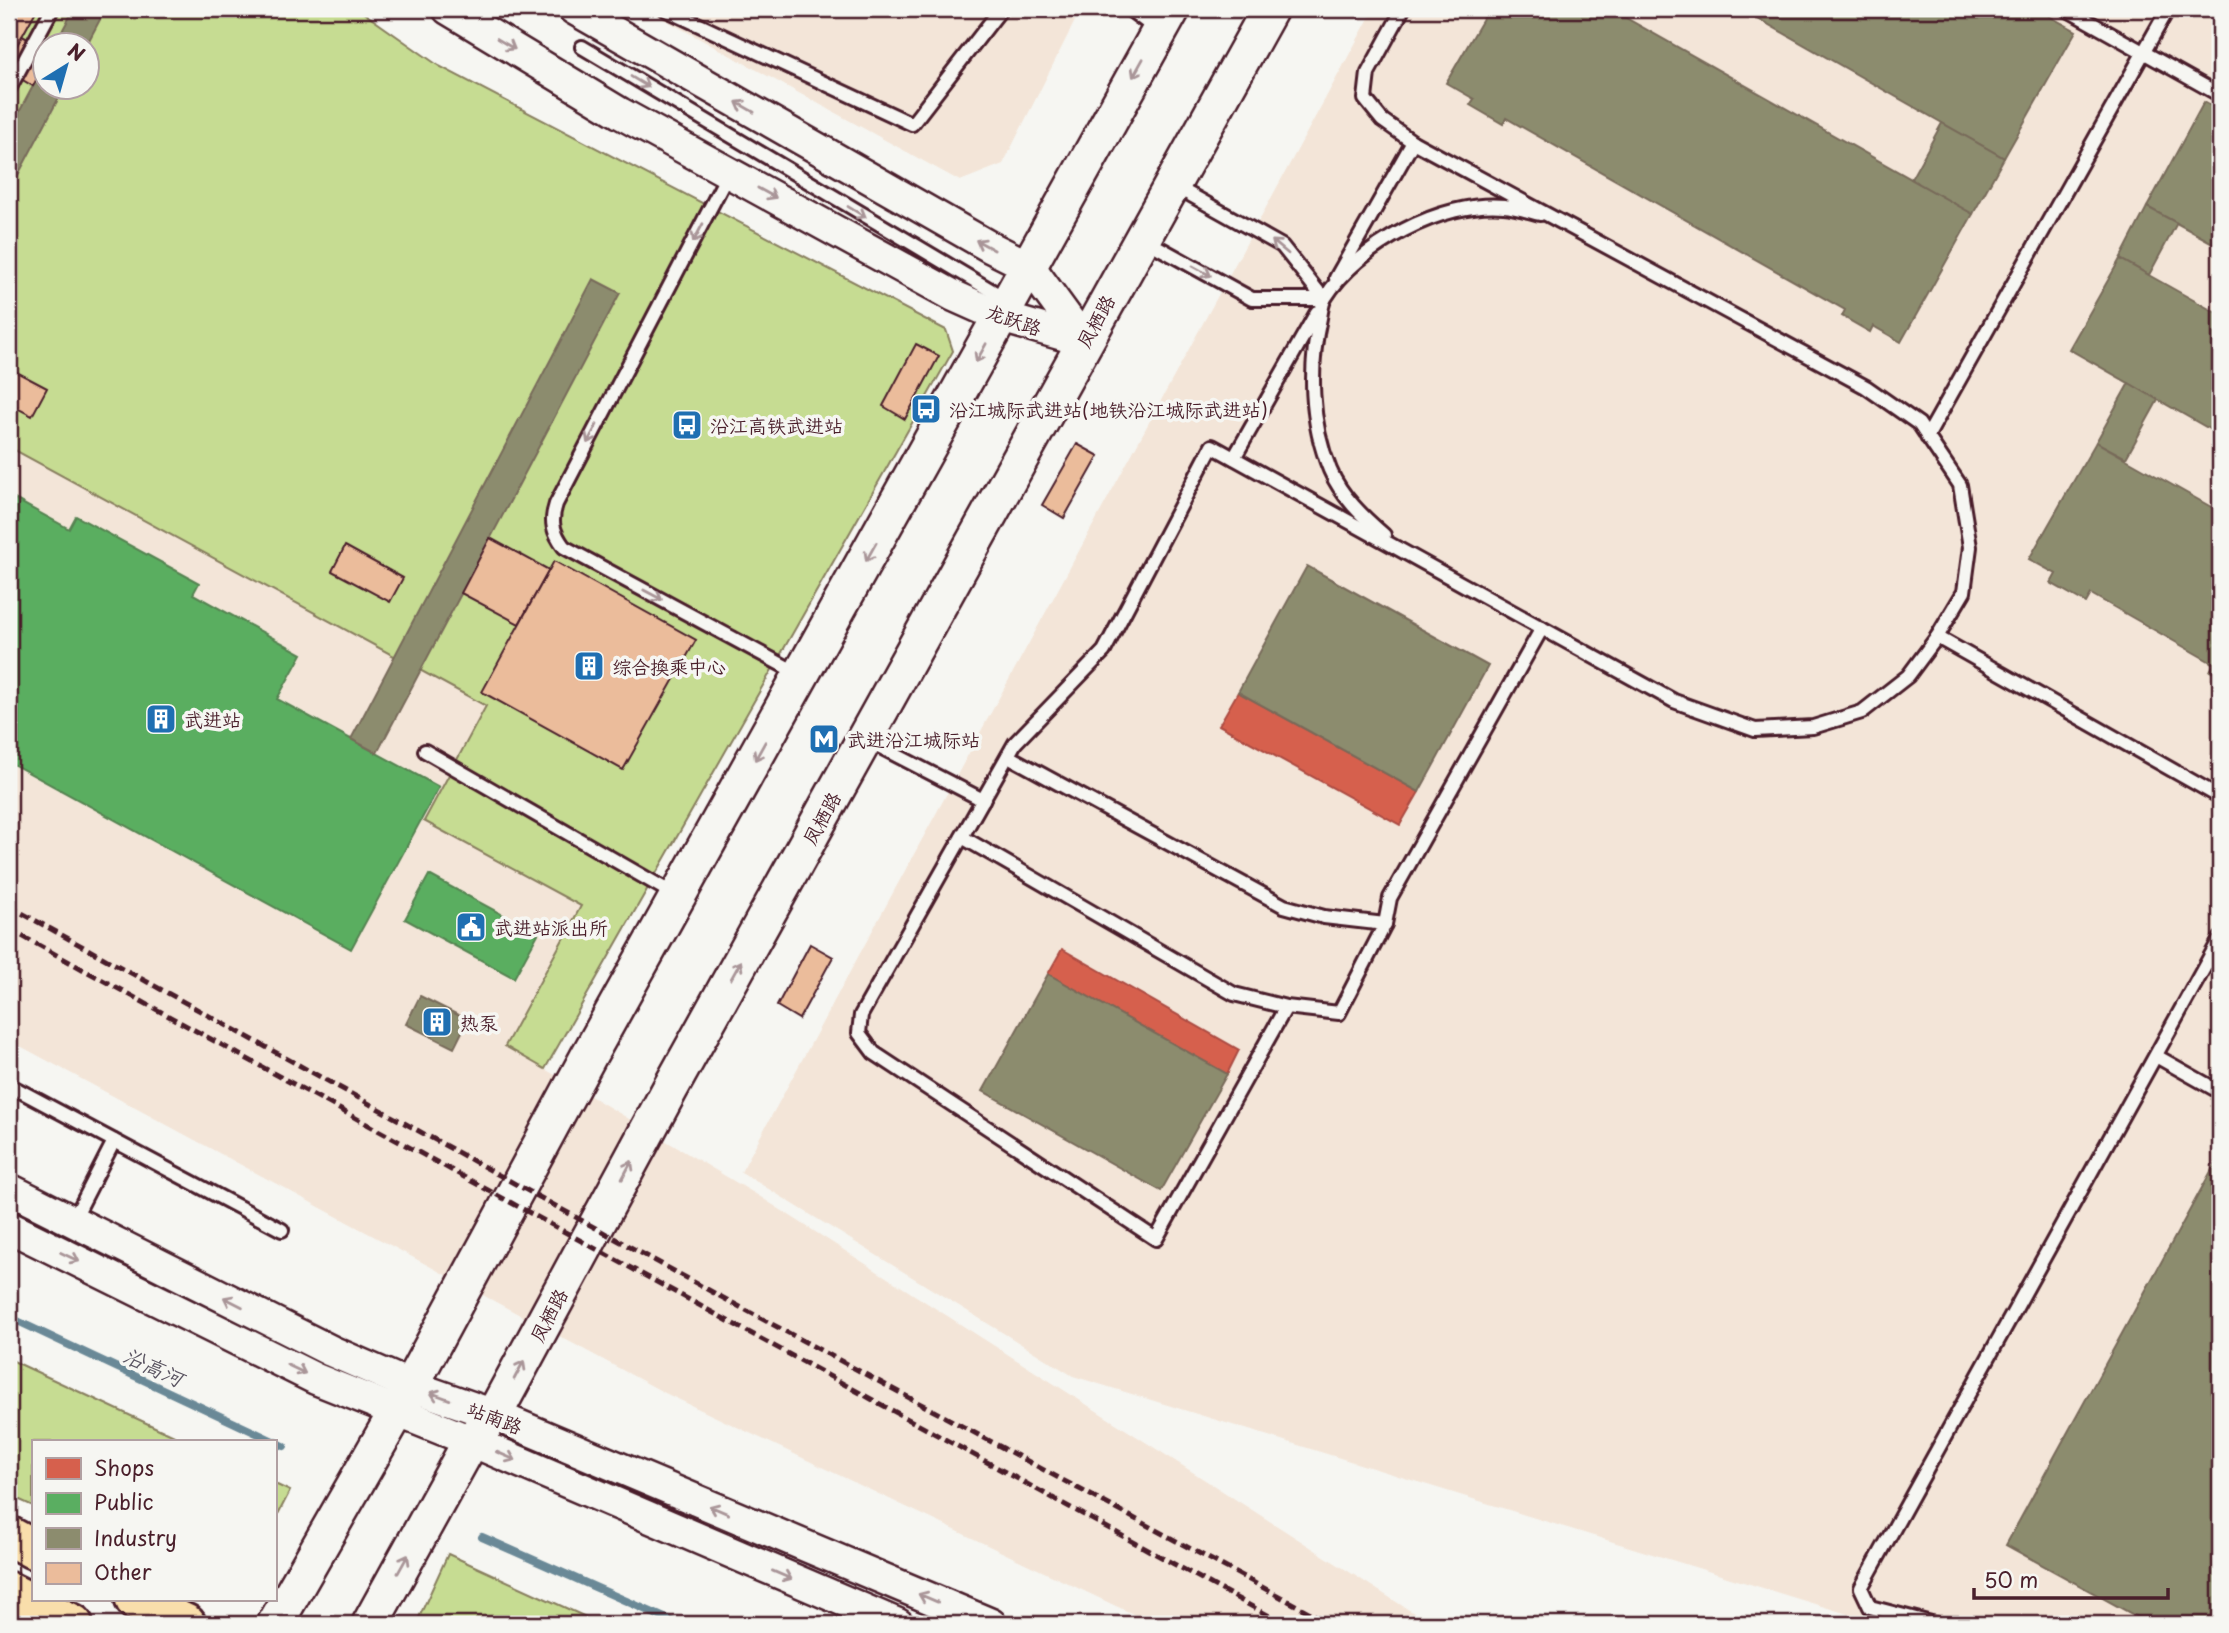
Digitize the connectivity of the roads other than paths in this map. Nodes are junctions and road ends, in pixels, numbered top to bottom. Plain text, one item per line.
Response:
1 (52, 9) edge
2 (448, 9) edge
3 (574, 9) edge
4 (665, 9) edge
5 (1002, 9) edge
6 (1129, 9) edge
7 (1270, 9) edge
8 (1403, 9) edge
9 (2066, 9) edge
10 (2168, 9) edge
11 (1165, 20) edge
12 (582, 47) dead end
13 (2143, 52) junction
14 (9, 89) edge
15 (2220, 95) edge
16 (1413, 142) junction
17 (729, 172) junction
18 (1172, 185) junction
19 (1554, 217) junction
20 (1142, 239) junction
21 (1030, 267) junction
22 (1324, 299) junction
23 (1006, 309) junction
24 (1084, 341) junction
25 (1927, 437) junction
26 (1234, 458) junction
27 (1398, 549) junction
28 (1542, 628) junction
29 (1937, 637) junction
30 (802, 676) junction
31 (864, 739) junction
32 (425, 751) dead end
33 (1008, 757) junction
34 (2220, 797) edge
35 (983, 800) junction
36 (962, 837) junction
37 (678, 896) junction
38 (1385, 924) junction
39 (2220, 939) edge
40 (1286, 1007) junction
41 (2155, 1056) junction
42 (9, 1086) edge
43 (2220, 1092) edge
44 (114, 1141) junction
45 (9, 1189) edge
46 (73, 1221) junction
47 (9, 1227) edge
48 (282, 1230) dead end
49 (402, 1399) junction
50 (494, 1415) junction
51 (471, 1441) junction
52 (9, 1536) edge
53 (32, 1548) edge
54 (9, 1592) edge
55 (139, 1602) edge
56 (73, 1624) edge
57 (186, 1624) edge
58 (275, 1624) edge
59 (370, 1624) edge
60 (898, 1624) edge
61 (991, 1624) edge
62 (1935, 1624) edge

1 - 14 lane
2 -> 17 street, 龙跃路
21 -> 3 street, 龙跃路
4 - 5 lane
6 - 11 lane
7 - 18 main road, 凤栖路
8 - 16 lane
9 - 13 lane
10 - 13 lane
11 -> 21 main road
12 -> 23 lane
13 - 15 lane
13 - 25 lane
16 - 19 lane
16 - 22 lane
17 -> 23 street, 龙跃路
17 -> 30 lane
18 - 20 main road, 凤栖路
22 -> 18 lane
19 - 22 lane
19 - 25 lane
20 -> 22 lane
20 - 24 main road, 凤栖路
21 - 23 main road
21 - 24 street, 龙跃路
22 - 26 lane
22 - 27 lane
23 - 24 street, 龙跃路
23 -> 30 main road
24 - 31 main road, 凤栖路
25 - 29 lane
26 - 27 lane
26 - 33 lane
27 - 28 lane
28 - 29 lane
28 - 38 lane
29 - 34 lane
30 -> 37 main road
31 - 35 lane
50 -> 31 main road, 凤栖路
32 - 37 lane
33 - 35 lane
33 - 38 lane
35 - 36 lane
36 - 40 lane
36 - 40 lane
37 - 49 main road
38 - 40 lane
39 - 41 lane
41 - 43 lane
41 - 62 lane
42 - 44 lane
44 - 46 lane
44 - 48 lane
45 - 46 street, 站南路
49 -> 46 street, 站南路
47 -> 49 street, 站南路
50 -> 49 street, 站南路
49 - 51 street, 站南路
49 - 58 main road
50 - 51 main road, 凤栖路
61 -> 50 street, 站南路
59 -> 51 main road, 凤栖路
51 -> 60 street, 站南路
52 - 53 highway
54 - 56 highway
55 - 57 highway

